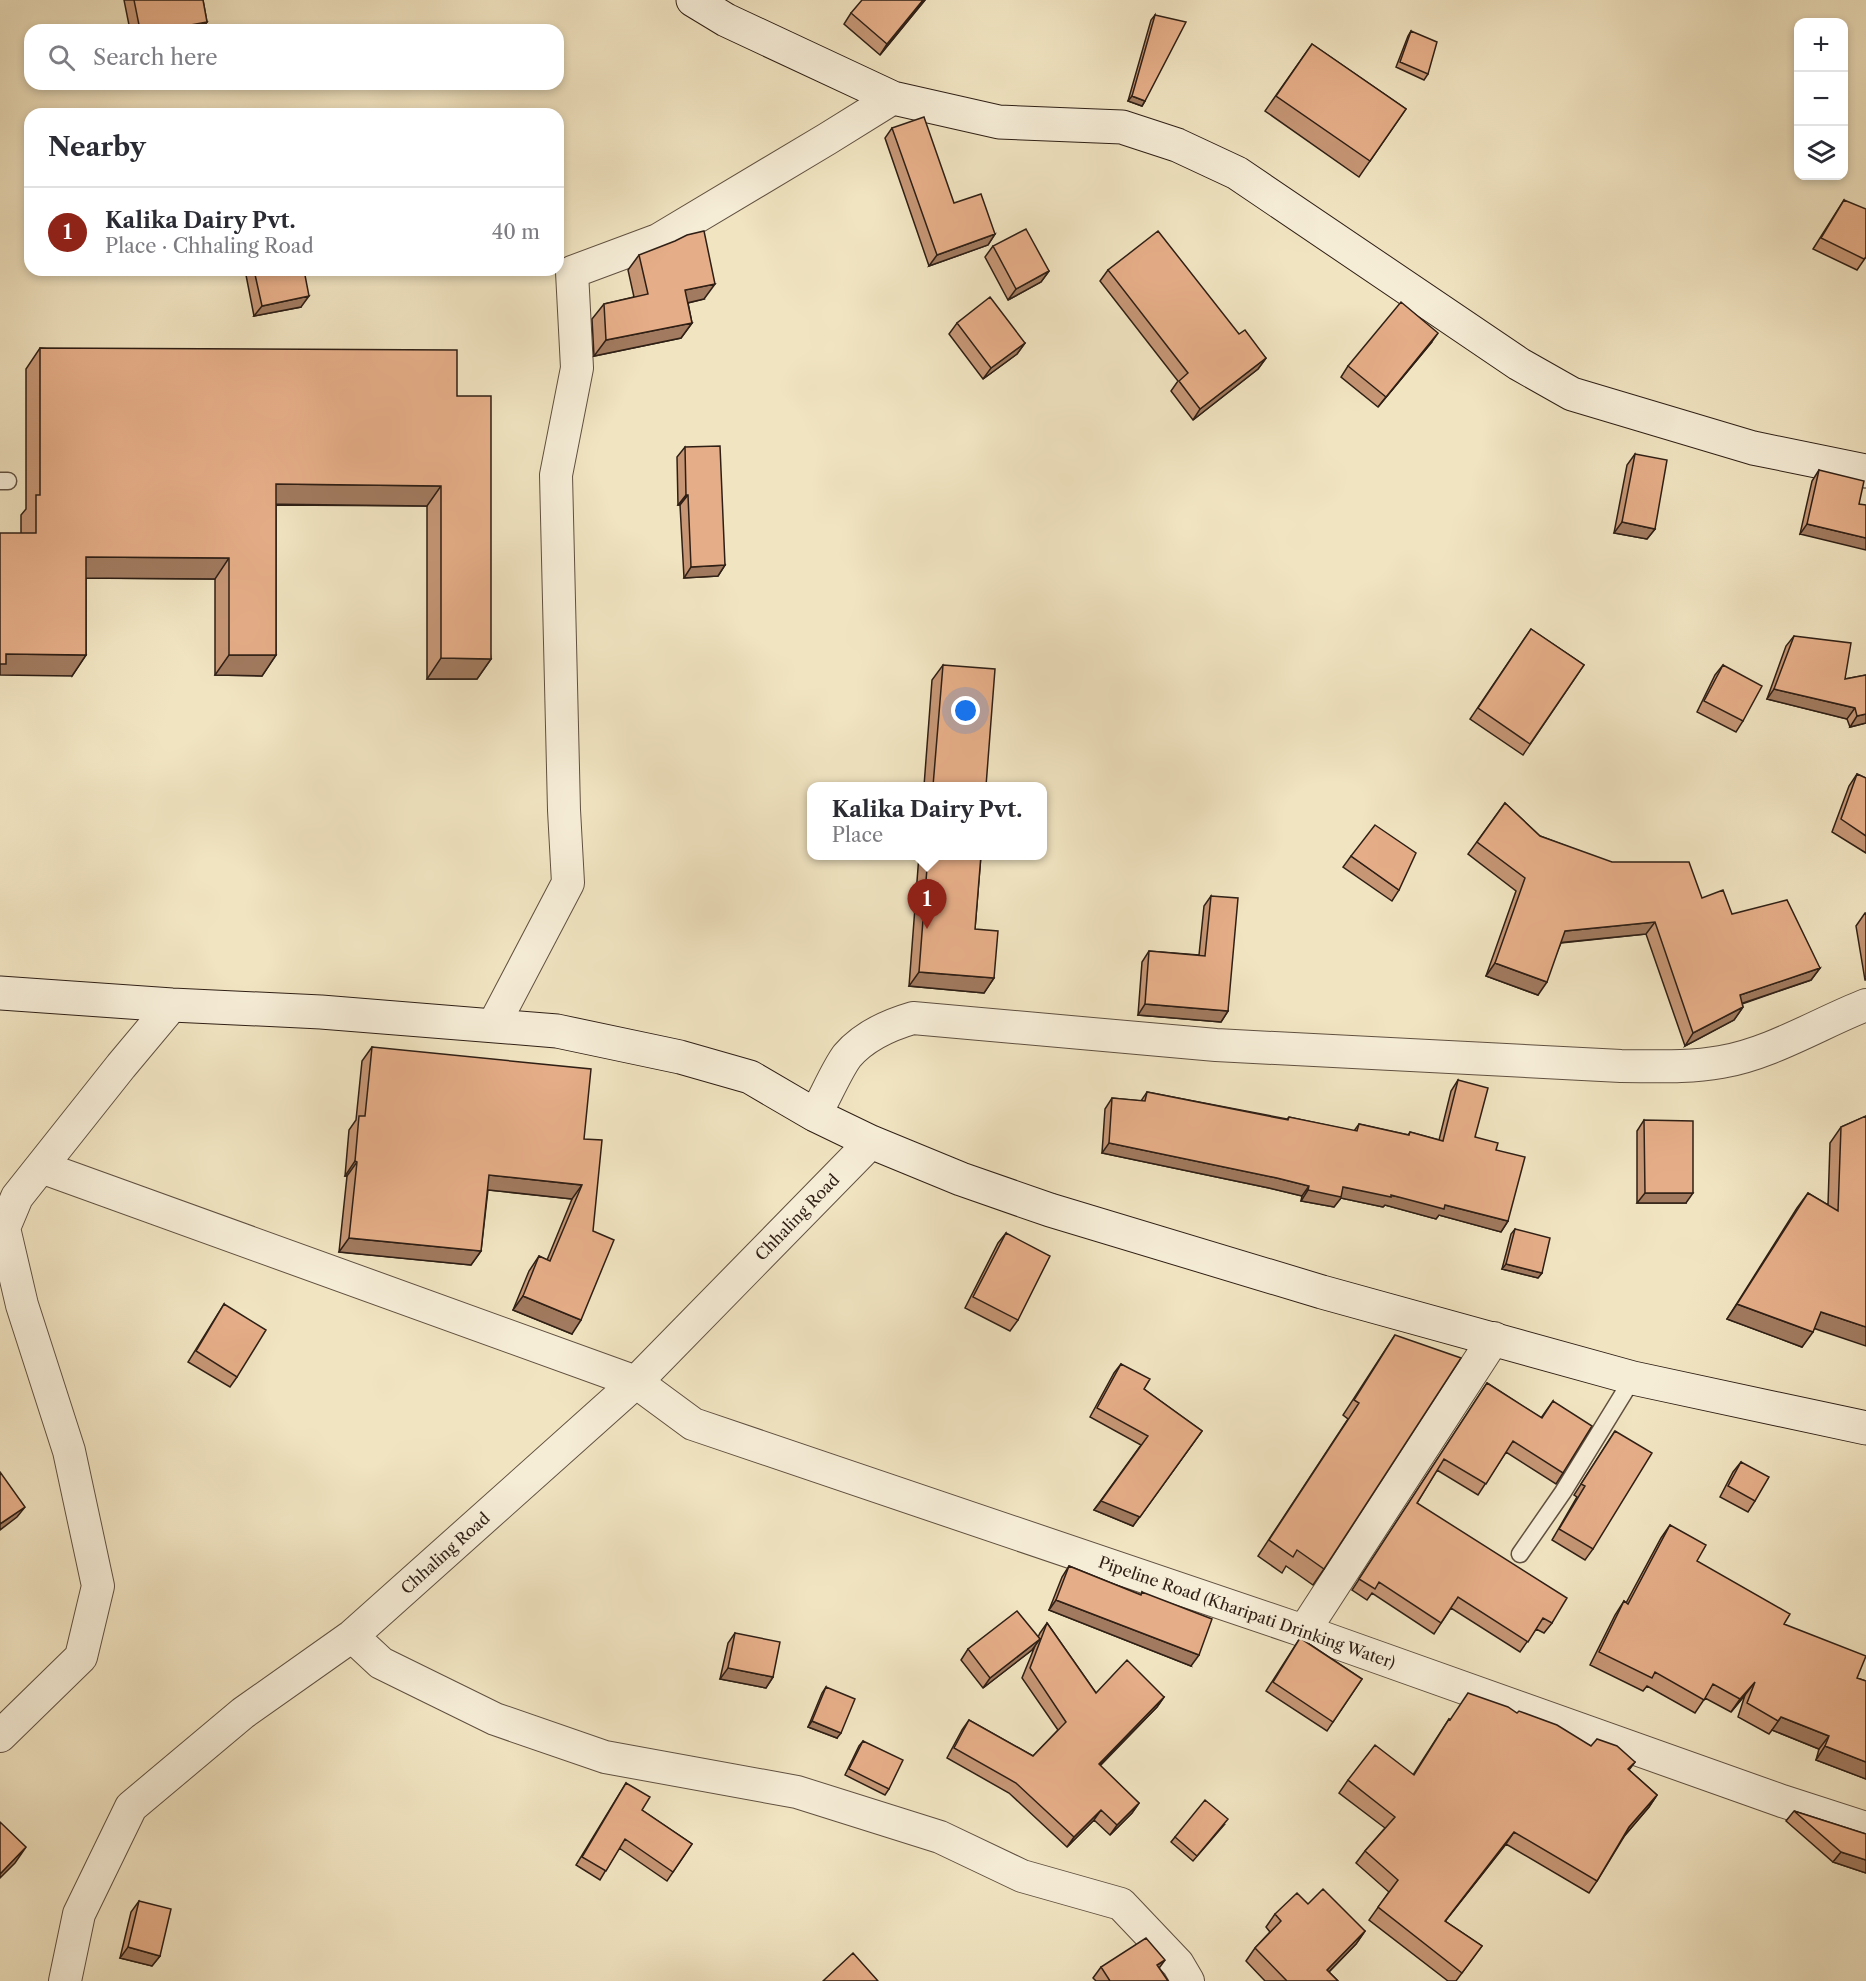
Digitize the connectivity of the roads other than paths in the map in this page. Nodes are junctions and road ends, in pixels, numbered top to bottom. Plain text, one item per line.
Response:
1 (693, 0) edge
2 (893, 98) junction
3 (1866, 471) edge
4 (0, 993) edge
5 (172, 1005) junction
6 (1866, 1005) edge
7 (493, 1026) junction
8 (815, 1115) junction
9 (871, 1142) junction
10 (41, 1167) junction
11 (8, 1195) edge
12 (1494, 1338) junction
13 (1633, 1378) junction
14 (636, 1382) junction
15 (1866, 1428) edge
16 (1520, 1554) dead end
17 (1304, 1631) junction
18 (352, 1636) junction
19 (0, 1736) edge
20 (1866, 1828) edge
21 (65, 1981) edge
22 (1188, 1981) edge

1 - 2 main road
2 - 3 main road
2 - 7 street
4 - 5 main road
5 - 7 main road
5 - 10 street
6 - 8 street
7 - 8 main road
8 - 9 main road
9 - 12 main road
9 - 14 street, Chhaling Road
10 - 11 street
10 - 14 street, Pipeline Road (Kharipati Drinking Water)
11 - 19 street
12 - 13 main road
12 - 17 street
13 - 15 main road
13 - 16 lane
14 - 17 street, Pipeline Road (Kharipati Drinking Water)
14 - 18 street, Chhaling Road
17 - 20 street, Pipeline Road (Kharipati Drinking Water)
18 - 21 street, Chhaling Road
18 - 22 street

